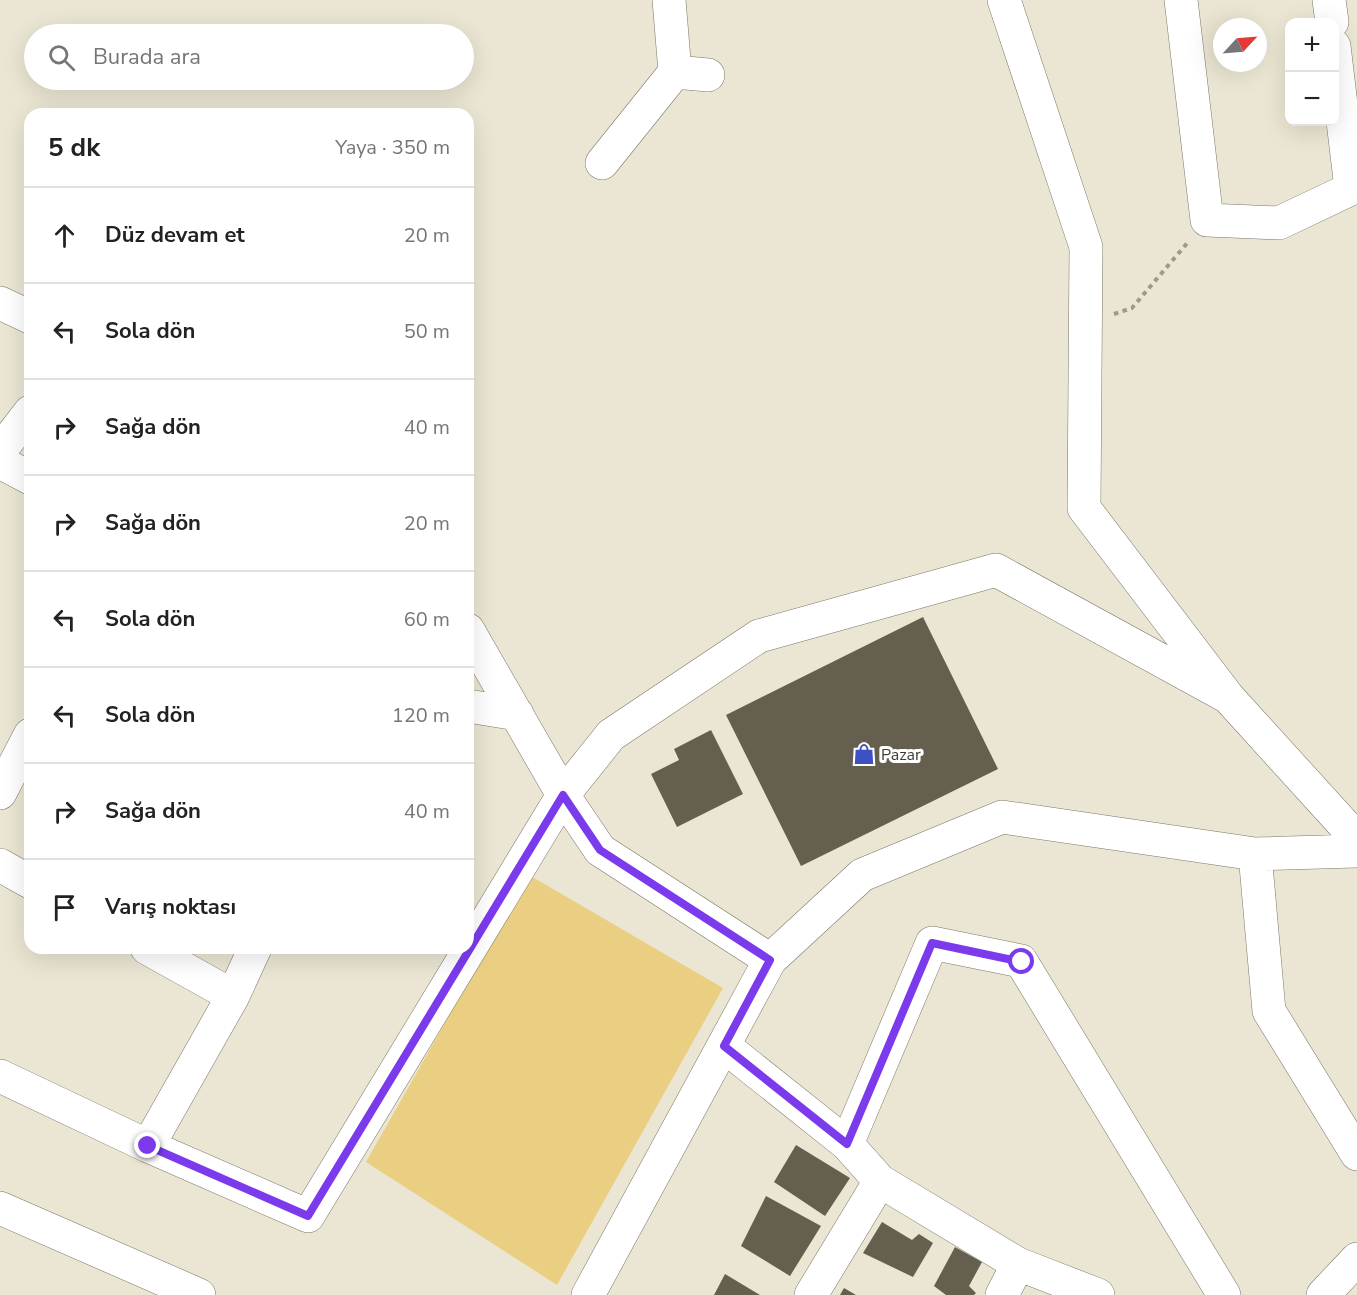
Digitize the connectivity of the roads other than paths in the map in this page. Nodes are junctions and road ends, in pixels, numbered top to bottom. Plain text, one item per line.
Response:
1 (669, 0) edge
2 (1004, 0) edge
3 (1181, 0) edge
4 (1329, 0) edge
5 (1331, 18) edge
6 (675, 72) junction
7 (1339, 72) edge
8 (708, 75) dead end
9 (602, 163) dead end
10 (1354, 187) edge
11 (0, 303) edge
12 (24, 314) edge
13 (24, 420) edge
14 (0, 451) edge
15 (0, 462) edge
16 (24, 475) edge
17 (474, 640) edge
18 (1228, 697) junction
19 (474, 707) edge
20 (517, 714) junction
21 (24, 747) edge
22 (0, 793) edge
23 (563, 795) junction
24 (1357, 839) edge
25 (1357, 851) edge
26 (1256, 854) junction
27 (0, 866) edge
28 (24, 879) edge
29 (474, 942) edge
30 (158, 954) edge
31 (252, 954) edge
32 (467, 954) edge
33 (770, 960) junction
34 (233, 996) junction
35 (724, 1046) junction
36 (0, 1076) edge
37 (847, 1144) junction
38 (148, 1146) junction
39 (1357, 1154) edge
40 (880, 1180) junction
41 (0, 1208) edge
42 (1357, 1259) edge
43 (1018, 1264) junction
44 (199, 1295) edge
45 (588, 1295) edge
46 (811, 1295) edge
47 (1002, 1295) edge
48 (1098, 1295) edge
49 (1224, 1295) edge
50 (1323, 1295) edge

1 - 6 street
2 - 18 street
3 - 10 street
4 - 5 street
6 - 8 street
6 - 9 street
7 - 10 street
11 - 12 street
13 - 14 street
15 - 16 street
17 - 20 street
18 - 23 street
18 - 24 street
19 - 20 street
20 - 23 street
21 - 22 street
23 - 29 street
23 - 33 street
25 - 26 street
26 - 33 street
26 - 39 street
27 - 28 street
30 - 34 street
31 - 34 street
32 - 38 street
33 - 35 street
34 - 38 street
35 - 37 street
35 - 45 street
36 - 38 street
37 - 40 street
37 - 49 street
40 - 43 street
40 - 46 street
41 - 44 street
42 - 50 street
43 - 47 street
43 - 48 street

